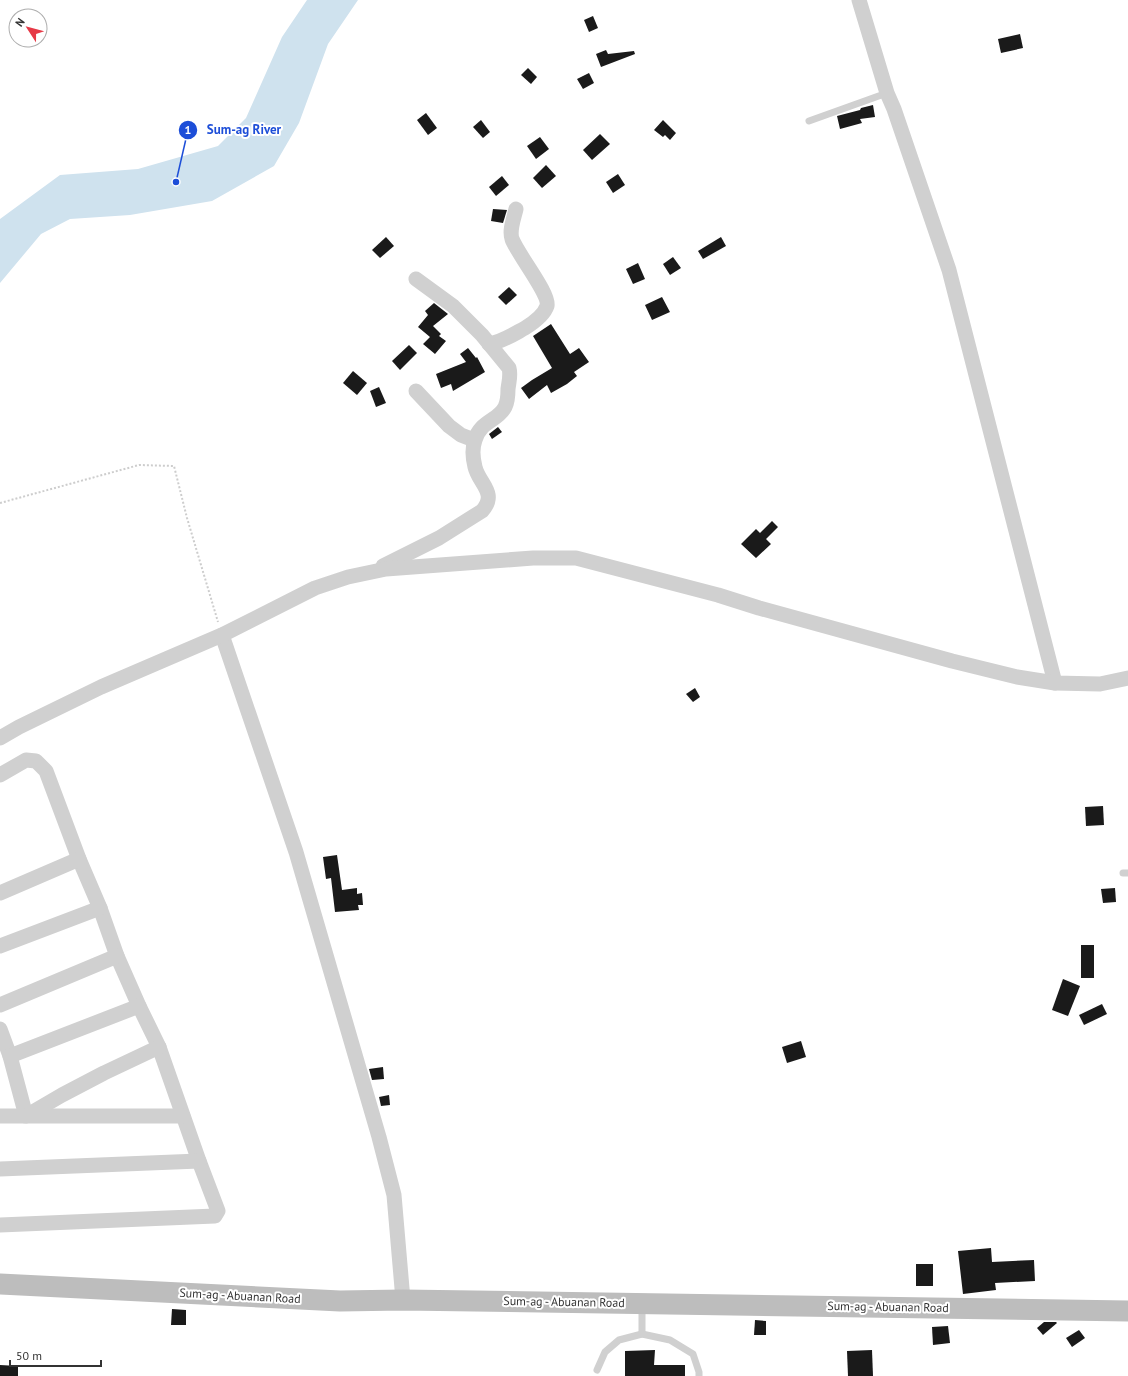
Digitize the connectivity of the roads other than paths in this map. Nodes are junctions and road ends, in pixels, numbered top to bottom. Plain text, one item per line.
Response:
1 (859, 0) edge
2 (887, 94) junction
3 (809, 121) dead end
4 (516, 209) dead end
5 (416, 279) dead end
6 (489, 344) junction
7 (416, 391) dead end
8 (474, 440) junction
9 (373, 572) junction
10 (222, 635) junction
11 (1128, 678) edge
12 (1055, 683) junction
13 (0, 738) edge
14 (0, 775) edge
15 (79, 859) junction
16 (0, 893) edge
17 (100, 908) junction
18 (0, 946) edge
19 (117, 956) junction
20 (0, 1005) edge
21 (139, 1006) junction
22 (0, 1029) edge
23 (159, 1048) junction
24 (10, 1056) junction
25 (0, 1116) edge
26 (26, 1116) junction
27 (183, 1116) junction
28 (199, 1161) junction
29 (0, 1169) edge
30 (0, 1225) edge
31 (0, 1284) edge
32 (402, 1300) junction
33 (642, 1304) junction
34 (1128, 1311) edge
35 (642, 1334) junction
36 (597, 1370) dead end
37 (699, 1376) edge

1 - 2 street
2 - 3 lane
2 - 12 street
4 - 6 street
5 - 6 street
6 - 8 street
7 - 8 street
8 - 9 street
9 - 10 street
9 - 12 street
10 - 13 street
10 - 32 street
11 - 12 street
14 - 15 street
15 - 16 street
15 - 17 street
17 - 18 street
17 - 19 street
19 - 20 street
19 - 21 street
21 - 23 street
21 - 24 street
22 - 24 street
23 - 26 street
23 - 27 street
24 - 26 street
25 - 26 street
26 - 27 street
27 - 28 street
28 - 29 street
28 - 30 street
31 - 32 main road, Sum-ag - Abuanan Road
32 - 33 main road, Sum-ag - Abuanan Road
33 - 34 main road, Sum-ag - Abuanan Road
33 - 35 lane
35 - 36 lane
35 - 37 lane

